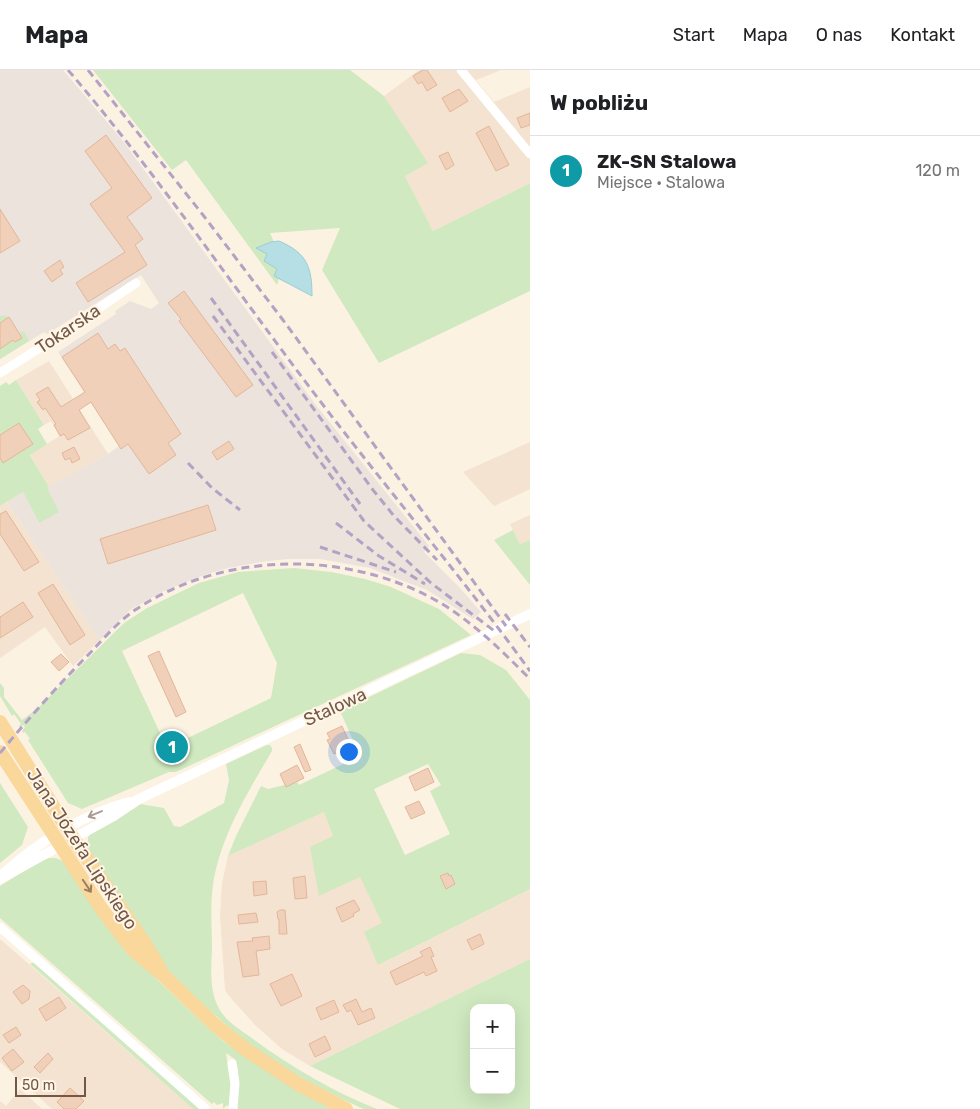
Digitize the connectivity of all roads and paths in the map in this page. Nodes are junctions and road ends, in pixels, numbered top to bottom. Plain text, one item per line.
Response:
1 (461, 70) edge
2 (530, 154) edge
3 (136, 283) dead end
4 (0, 374) edge
5 (530, 614) edge
6 (0, 722) edge
7 (0, 752) edge
8 (70, 832) junction
9 (57, 840) junction
10 (0, 878) edge
11 (0, 928) edge
12 (164, 976) junction
13 (232, 1064) dead end
14 (206, 1109) edge
15 (233, 1109) edge
16 (346, 1109) edge

1 - 2 street
3 - 4 street, Tokarska
5 - 8 street, Stalowa
6 - 8 main road, Jana Józefa Lipskiego
7 - 9 main road, Jana Józefa Lipskiego
8 - 9 street, Stalowa
8 - 12 main road, Jana Józefa Lipskiego
9 - 10 street, Stalowa
9 -> 12 main road, Jana Józefa Lipskiego
11 - 14 street
12 - 16 main road, Jana Józefa Lipskiego
13 - 15 street

